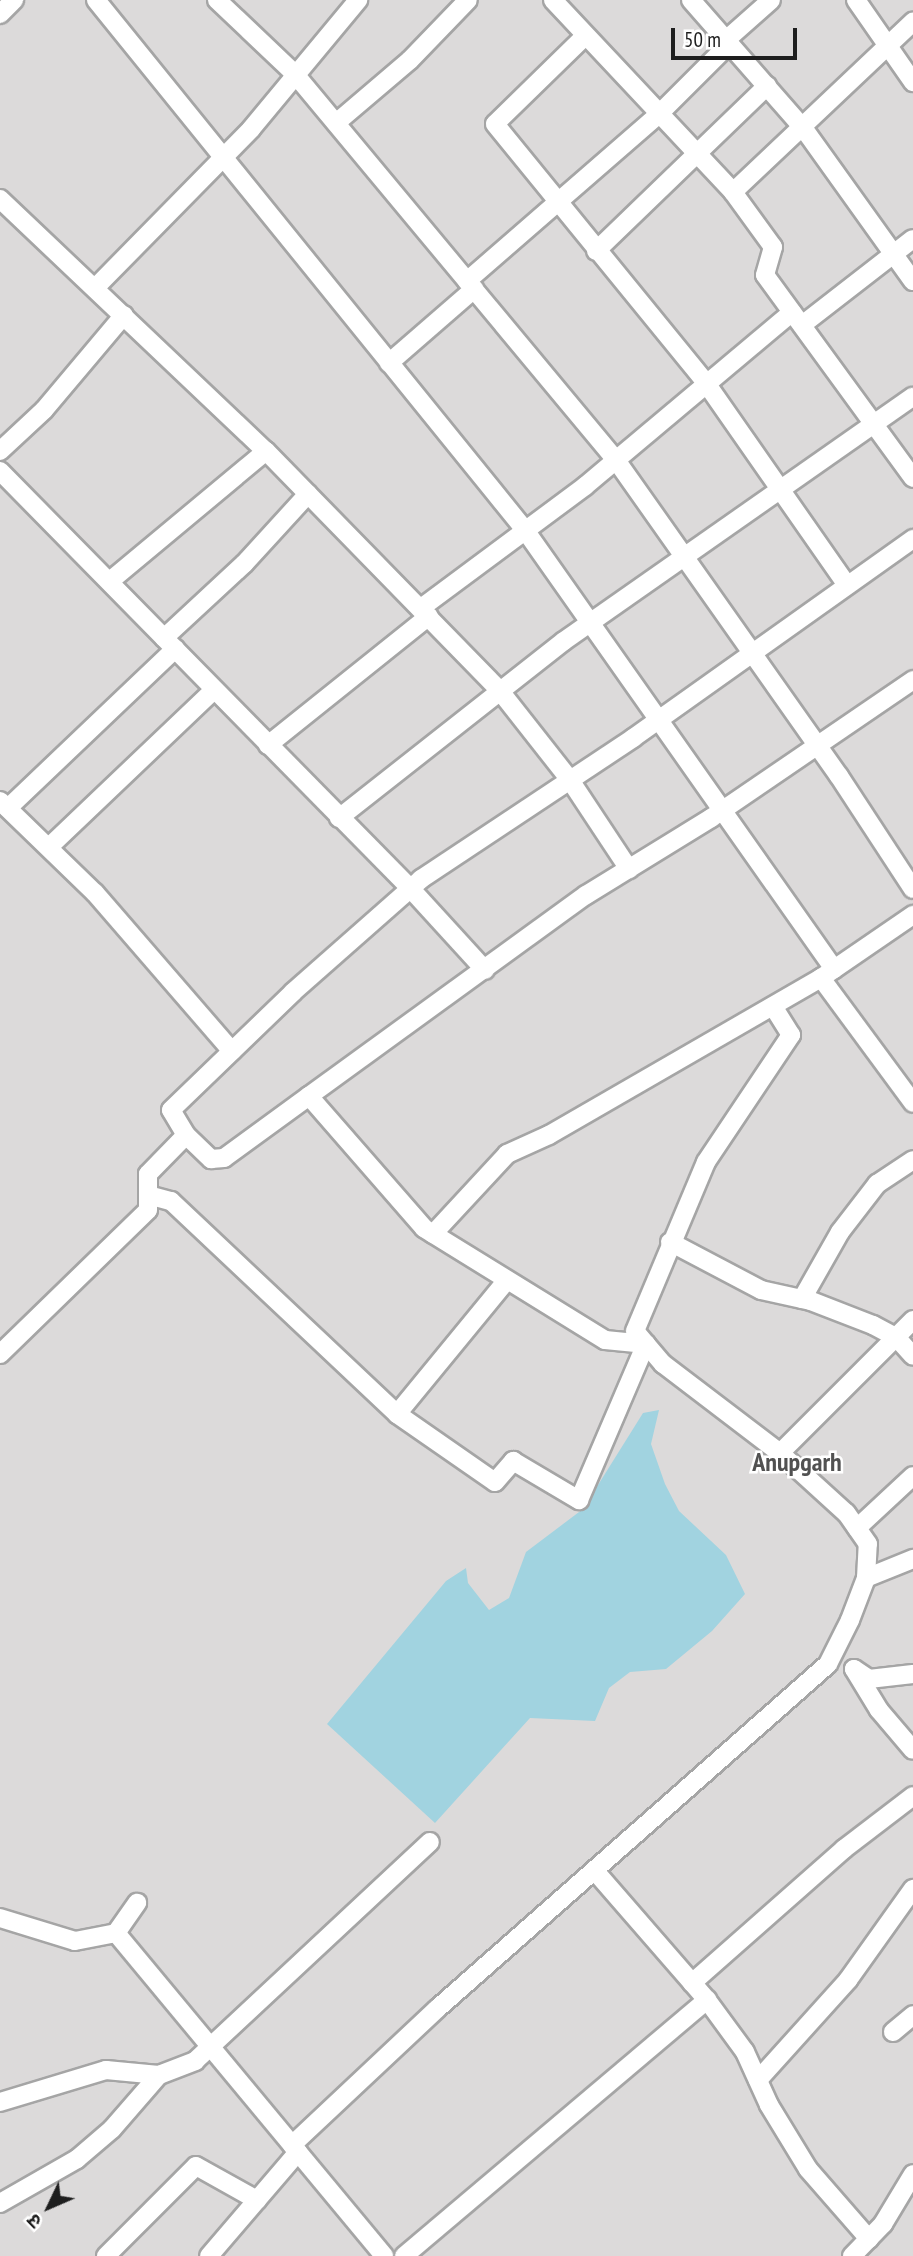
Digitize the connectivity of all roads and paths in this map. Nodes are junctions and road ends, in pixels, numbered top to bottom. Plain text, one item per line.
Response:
1 (15, 0) edge
2 (96, 0) edge
3 (217, 0) edge
4 (358, 0) edge
5 (468, 0) edge
6 (553, 0) edge
7 (691, 0) edge
8 (771, 0) edge
9 (856, 0) edge
10 (0, 15) edge
11 (913, 22) edge
12 (584, 37) junction
13 (727, 42) junction
14 (888, 47) junction
15 (294, 73) junction
16 (913, 82) edge
17 (766, 86) junction
18 (658, 115) junction
19 (336, 123) junction
20 (804, 128) junction
21 (696, 154) junction
22 (223, 157) junction
23 (733, 192) junction
24 (0, 199) edge
25 (558, 205) junction
26 (913, 239) edge
27 (596, 251) junction
28 (892, 253) junction
29 (913, 281) edge
30 (471, 285) junction
31 (95, 288) junction
32 (124, 315) junction
33 (797, 319) junction
34 (389, 363) junction
35 (706, 383) junction
36 (913, 397) edge
37 (873, 425) junction
38 (0, 451) edge
39 (266, 451) junction
40 (616, 460) junction
41 (0, 471) edge
42 (913, 478) edge
43 (781, 488) junction
44 (308, 494) junction
45 (525, 530) junction
46 (913, 539) edge
47 (685, 555) junction
48 (110, 581) junction
49 (847, 585) junction
50 (425, 612) junction
51 (589, 623) junction
52 (170, 643) junction
53 (752, 650) junction
54 (913, 680) edge
55 (214, 690) junction
56 (500, 691) junction
57 (658, 720) junction
58 (268, 745) junction
59 (816, 746) junction
60 (570, 780) junction
61 (4, 804) edge
62 (724, 810) junction
63 (339, 818) junction
64 (48, 847) junction
65 (629, 869) junction
66 (411, 888) junction
67 (913, 889) edge
68 (913, 915) edge
69 (485, 970) junction
70 (827, 973) junction
71 (772, 1006) junction
72 (232, 1051) junction
73 (309, 1096) junction
74 (913, 1103) edge
75 (186, 1135) junction
76 (913, 1160) edge
77 (148, 1195) junction
78 (433, 1234) junction
79 (670, 1242) junction
80 (507, 1280) junction
81 (802, 1299) junction
82 (913, 1320) edge
83 (896, 1337) junction
84 (646, 1344) junction
85 (0, 1354) edge
86 (913, 1356) edge
87 (397, 1415) junction
88 (780, 1453) junction
89 (913, 1476) edge
90 (857, 1528) junction
91 (913, 1559) edge
92 (866, 1578) junction
93 (833, 1654) junction
94 (854, 1669) junction
95 (913, 1674) edge
96 (913, 1750) edge
97 (913, 1796) edge
98 (430, 1842) dead end
99 (595, 1871) junction
100 (913, 1889) edge
101 (137, 1903) dead end
102 (0, 1918) edge
103 (116, 1933) junction
104 (692, 1983) junction
105 (707, 2000) junction
106 (913, 2015) edge
107 (893, 2032) dead end
108 (211, 2047) junction
109 (159, 2075) junction
110 (758, 2080) junction
111 (0, 2102) edge
112 (295, 2148) junction
113 (913, 2174) edge
114 (257, 2200) junction
115 (0, 2203) edge
116 (869, 2239) junction
117 (106, 2256) edge
118 (209, 2256) edge
119 (384, 2256) edge
120 (404, 2256) edge
121 (852, 2256) edge

1 - 10 street
2 - 22 street
3 - 15 street
4 - 15 street
5 - 19 street
6 - 12 street
7 - 13 street
8 - 13 street
9 - 14 street
11 - 14 street
12 - 18 street
12 - 25 street
13 - 17 street
13 - 18 street
14 - 16 street
14 - 20 street
15 - 19 street
15 - 22 street
17 - 20 street
17 - 21 street
18 - 21 street
18 - 25 street
19 - 30 street
20 - 23 street
20 - 28 street
21 - 23 street
21 - 27 street
22 - 31 street
22 - 34 street
23 - 33 street
24 - 31 street
25 - 27 street
25 - 30 street
26 - 28 street
27 - 35 street
28 - 29 street
28 - 33 street
30 - 34 street
30 - 40 street
31 - 32 street
32 - 38 street
32 - 39 street
33 - 35 street
33 - 37 street
34 - 45 street
35 - 40 street
35 - 43 street
36 - 37 street
37 - 42 street
37 - 43 street
39 - 44 street
39 - 48 street
40 - 45 street
40 - 47 street
41 - 48 street
43 - 47 street
43 - 49 street
44 - 50 street
44 - 52 street
45 - 50 street
45 - 51 street
46 - 49 street
47 - 51 street
47 - 53 street
48 - 52 street
49 - 53 street
50 - 56 street
50 - 58 street
51 - 56 street
51 - 57 street
52 - 55 street
52 - 61 street
53 - 57 street
53 - 59 street
54 - 59 street
55 - 58 street
55 - 64 street
56 - 60 street
56 - 63 street
57 - 60 street
57 - 62 street
58 - 63 street
59 - 62 street
59 - 67 street
60 - 65 street
60 - 66 street
61 - 64 street
62 - 65 street
62 - 70 street
63 - 66 street
64 - 72 street
65 - 69 street
66 - 69 street
66 - 72 street
68 - 70 street
69 - 73 street
70 - 71 street
70 - 74 street
71 - 78 street
71 - 79 street
72 - 75 street
73 - 75 street
73 - 78 street
75 - 77 street
76 - 81 street
77 - 85 street
77 - 87 street
78 - 80 street
79 - 81 street
79 - 84 street
80 - 84 street
80 - 87 street
81 - 83 street
82 - 83 street
83 - 86 street
83 - 88 street
84 - 87 street
84 - 88 street
88 - 90 street
89 - 90 street
90 - 92 street
91 - 92 street
92 - 93 street
93 - 94 street
93 - 99 street
94 - 95 street
94 - 96 street
97 - 104 street
98 - 108 street
99 - 104 street
99 - 112 street
100 - 110 street
101 - 103 street
102 - 103 street
103 - 108 street
104 - 105 street
105 - 110 street
105 - 120 street
106 - 107 street
108 - 109 street
108 - 112 street
109 - 111 street
109 - 115 street
110 - 116 street
112 - 114 street
112 - 119 street
113 - 116 street
114 - 117 street
114 - 118 street
116 - 121 street

